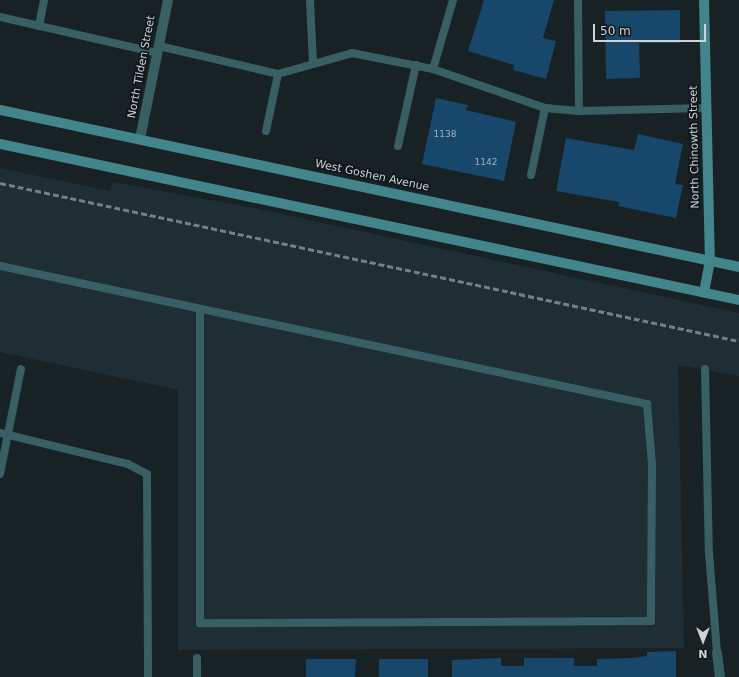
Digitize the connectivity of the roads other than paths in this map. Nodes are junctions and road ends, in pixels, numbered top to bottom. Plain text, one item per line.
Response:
1 (44, 0) edge
2 (168, 0) edge
3 (310, 0) edge
4 (453, 0) edge
5 (578, 0) edge
6 (704, 0) edge
7 (0, 17) edge
8 (39, 26) junction
9 (158, 50) junction
10 (313, 64) junction
11 (416, 65) junction
12 (433, 69) junction
13 (278, 74) junction
14 (545, 108) junction
15 (706, 108) junction
16 (0, 110) edge
17 (578, 111) junction
18 (266, 131) dead end
19 (140, 139) junction
20 (0, 144) edge
21 (398, 146) dead end
22 (531, 175) dead end
23 (710, 261) junction
24 (0, 266) edge
25 (739, 267) edge
26 (704, 292) junction
27 (739, 300) edge
28 (200, 310) junction
29 (21, 369) dead end
30 (705, 369) dead end
31 (3, 434) edge
32 (0, 474) edge
33 (717, 653) joint
34 (197, 658) dead end
35 (148, 677) edge
36 (197, 677) edge
37 (720, 677) edge

1 - 8 lane
2 - 9 street, North Tilden Street
3 - 10 lane
4 - 12 lane
5 - 17 lane
6 - 15 main road, North Chinowth Street
7 - 8 lane
8 - 9 lane
9 - 13 lane
9 - 19 street, North Tilden Street
10 - 11 lane
10 - 13 lane
11 - 12 lane
11 - 21 lane
12 - 14 lane
13 - 18 lane
14 - 17 lane
14 - 22 lane
15 - 17 lane
15 - 23 main road, North Chinowth Street
16 - 19 main road, West Goshen Avenue
19 - 23 main road, West Goshen Avenue
20 - 26 main road
23 - 25 main road, West Goshen Avenue
23 - 26 main road, North Chinowth Street
24 - 28 lane
26 - 27 main road
28 - 28 lane
29 - 31 lane
30 - 33 lane
31 - 32 lane
31 - 35 lane
33 - 37 street
34 - 36 lane

